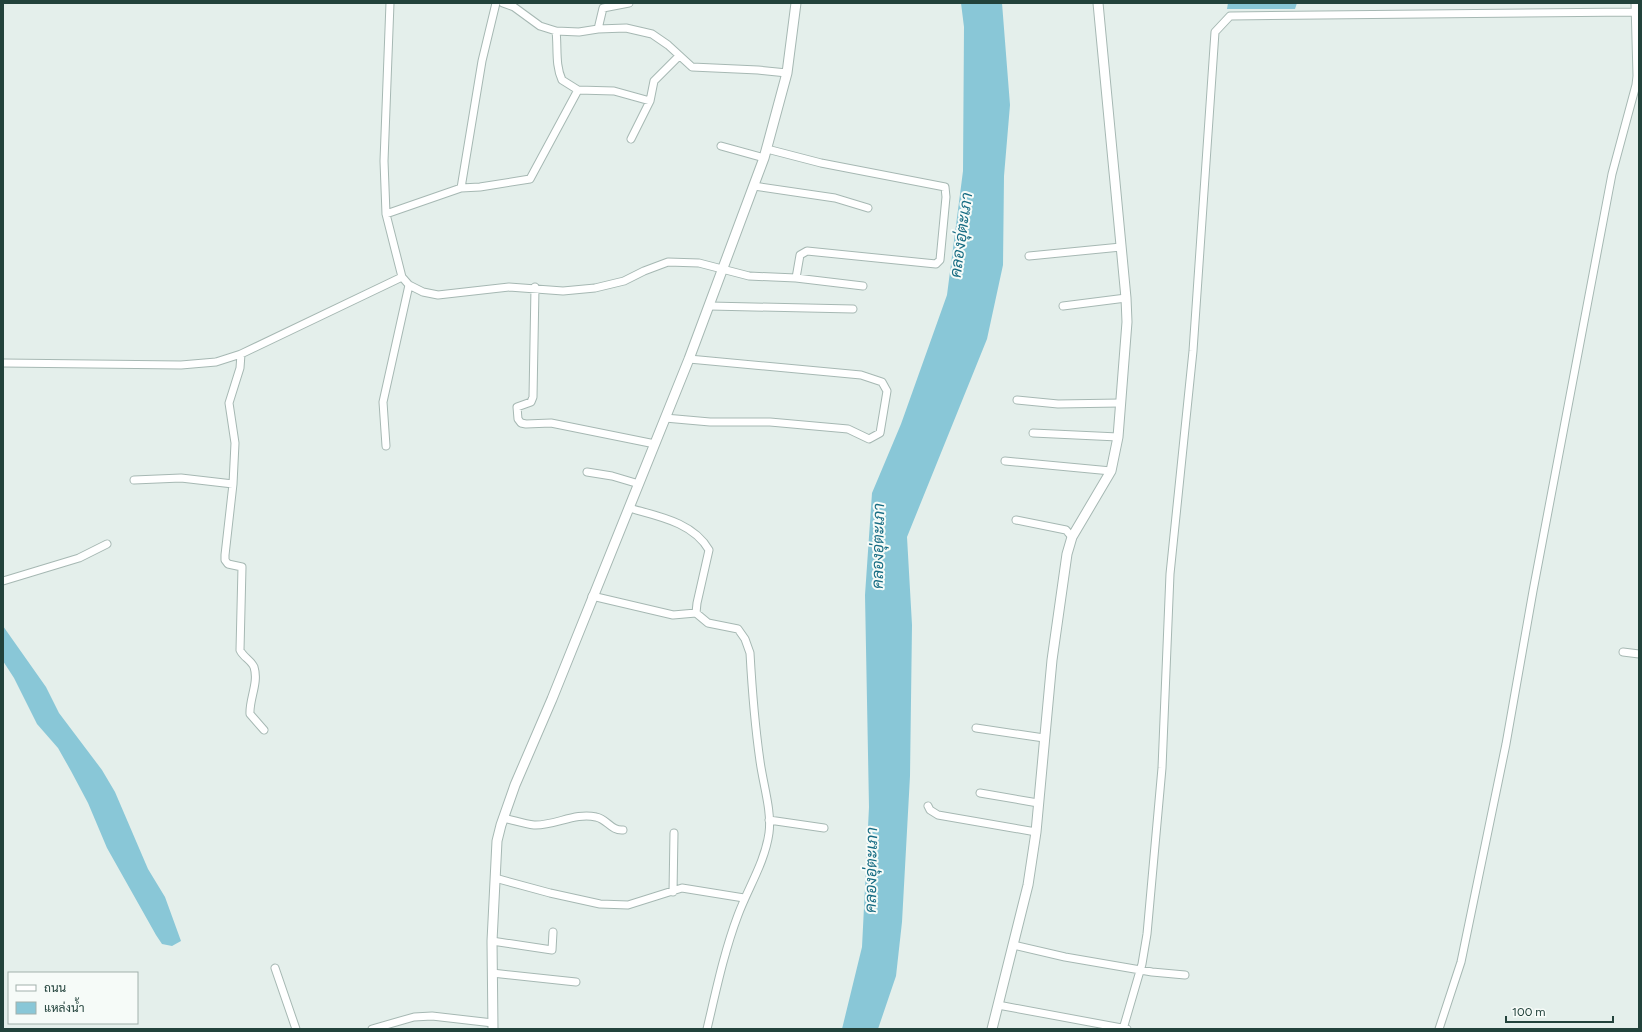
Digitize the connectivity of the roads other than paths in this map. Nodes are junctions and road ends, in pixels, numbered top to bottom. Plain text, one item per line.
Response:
1 (390, 3) edge
2 (496, 3) edge
3 (503, 3) edge
4 (629, 3) edge
5 (796, 3) edge
6 (1098, 3) edge
7 (1634, 3) edge
8 (1634, 12) junction
9 (598, 29) junction
10 (556, 31) junction
11 (678, 56) junction
12 (787, 73) junction
13 (578, 90) junction
14 (650, 102) junction
15 (631, 138) dead end
16 (721, 146) dead end
17 (765, 154) junction
18 (754, 186) junction
19 (460, 188) junction
20 (868, 208) dead end
21 (386, 214) junction
22 (1121, 247) junction
23 (1029, 256) dead end
24 (723, 268) junction
25 (402, 277) junction
26 (796, 278) junction
27 (409, 285) junction
28 (863, 286) dead end
29 (535, 288) junction
30 (1126, 298) junction
31 (710, 306) junction
32 (1063, 306) dead end
33 (853, 309) dead end
34 (241, 354) junction
35 (690, 359) junction
36 (3, 363) edge
37 (1017, 400) dead end
38 (1120, 403) junction
39 (665, 418) junction
40 (1033, 433) dead end
41 (1118, 437) junction
42 (655, 444) junction
43 (386, 446) dead end
44 (1005, 461) dead end
45 (1111, 471) junction
46 (587, 472) dead end
47 (134, 480) dead end
48 (233, 484) junction
49 (639, 484) junction
50 (629, 508) junction
51 (1016, 520) dead end
52 (1072, 536) junction
53 (107, 544) dead end
54 (3, 581) edge
55 (592, 596) junction
56 (696, 613) junction
57 (1623, 652) dead end
58 (1639, 654) edge
59 (976, 728) dead end
60 (264, 730) dead end
61 (1044, 738) junction
62 (980, 793) dead end
63 (1038, 803) junction
64 (928, 806) dead end
65 (504, 818) junction
66 (769, 820) junction
67 (824, 828) dead end
68 (623, 830) dead end
69 (1036, 832) junction
70 (674, 833) dead end
71 (496, 878) junction
72 (673, 892) junction
73 (744, 898) junction
74 (554, 932) dead end
75 (492, 941) junction
76 (1013, 945) junction
77 (275, 968) dead end
78 (1140, 969) junction
79 (492, 973) junction
80 (1185, 974) dead end
81 (576, 982) dead end
82 (998, 1005) junction
83 (493, 1026) edge
84 (296, 1029) edge
85 (372, 1029) edge
86 (707, 1029) edge
87 (992, 1029) edge
88 (1125, 1029) edge
89 (1439, 1029) edge

1 - 21 street
2 - 19 street
3 - 10 street
4 - 9 street
5 - 12 street
6 - 22 street
7 - 8 street
8 - 78 street
8 - 89 street
9 - 10 street
9 - 11 street
10 - 13 street
11 - 12 street
11 - 14 street
12 - 17 street
13 - 14 street
13 - 19 street
14 - 15 street
16 - 17 street
17 - 18 street
17 - 26 street
18 - 20 street
18 - 24 street
19 - 21 street
21 - 25 street
22 - 23 street
22 - 30 street
24 - 26 street
24 - 29 street
24 - 31 street
25 - 27 street
25 - 34 street
26 - 28 street
27 - 29 street
27 - 43 street
29 - 42 street
30 - 32 street
30 - 38 street
31 - 33 street
31 - 35 street
34 - 36 street
34 - 48 street
35 - 39 street
35 - 39 street
37 - 38 street
38 - 41 street
39 - 42 street
40 - 41 street
41 - 45 street
42 - 49 street
44 - 45 street
45 - 52 street
46 - 49 street
47 - 48 street
48 - 60 street
49 - 50 street
50 - 55 street
50 - 56 street
51 - 52 street
52 - 61 street
53 - 54 street
55 - 56 street
55 - 65 street
56 - 66 street
57 - 58 street
59 - 61 street
61 - 63 street
62 - 63 street
63 - 69 street
64 - 69 street
65 - 68 street
65 - 71 street
66 - 67 street
66 - 73 street
69 - 76 street
70 - 72 street
71 - 72 street
71 - 75 street
72 - 73 street
73 - 86 street
74 - 75 street
75 - 79 street
76 - 78 street
76 - 82 street
77 - 84 street
78 - 80 street
78 - 88 street
79 - 81 street
79 - 83 street
82 - 87 street
82 - 88 street
83 - 85 street

